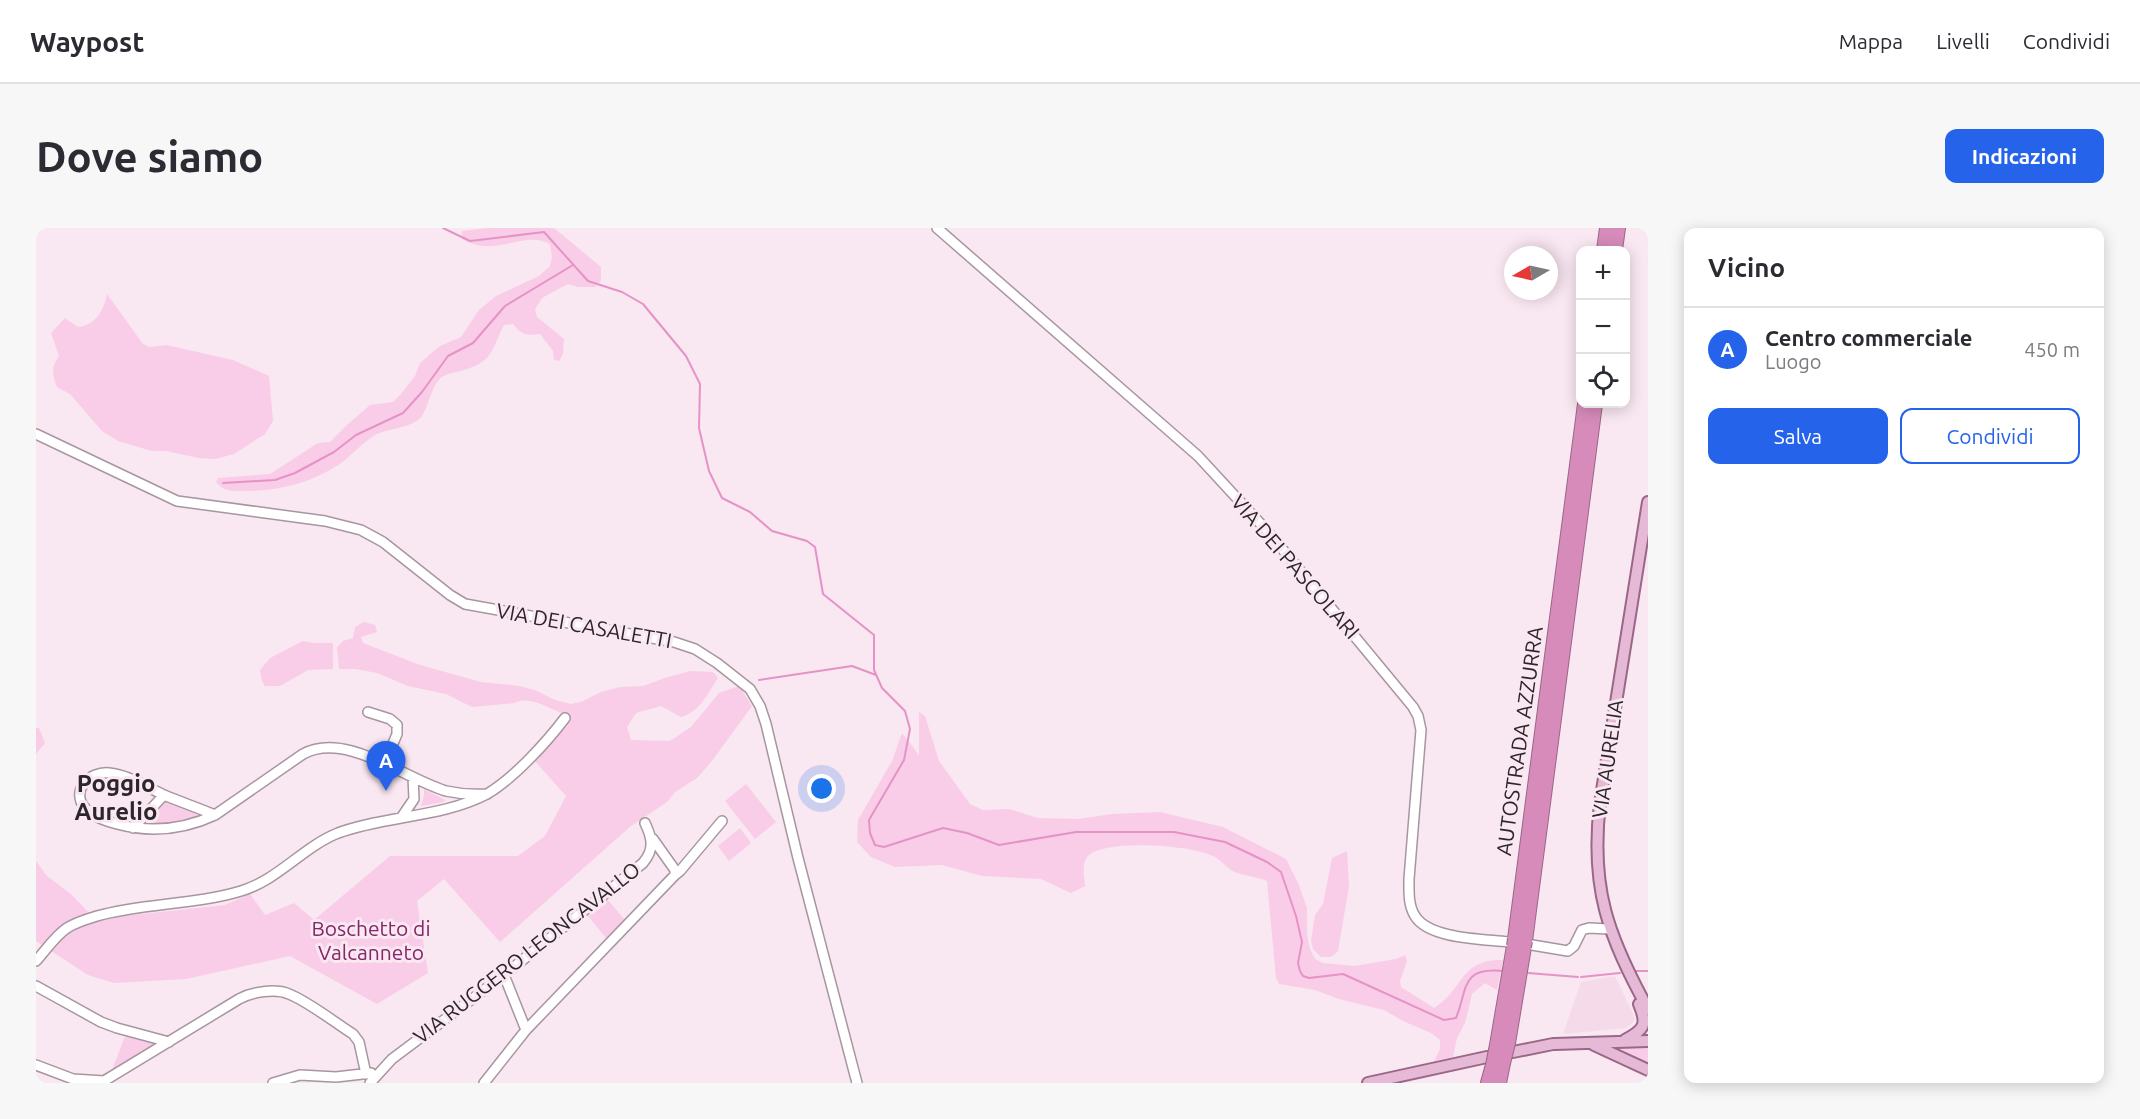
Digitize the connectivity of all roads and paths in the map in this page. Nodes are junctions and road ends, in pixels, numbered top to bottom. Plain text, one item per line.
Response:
1 (937, 228) edge
2 (1607, 228) edge
3 (1618, 228) edge
4 (1605, 246) edge
5 (1616, 246) edge
6 (1585, 408) edge
7 (1594, 408) edge
8 (36, 434) edge
9 (1648, 501) edge
10 (368, 712) dead end
11 (565, 718) dead end
12 (384, 765) junction
13 (413, 777) junction
14 (488, 794) junction
15 (164, 795) junction
16 (215, 815) junction
17 (401, 818) junction
18 (722, 821) dead end
19 (645, 823) dead end
20 (133, 828) junction
21 (653, 839) junction
22 (675, 875) junction
23 (1610, 928) junction
24 (1520, 946) junction
25 (36, 961) edge
26 (504, 975) junction
27 (1632, 979) junction
28 (36, 986) edge
29 (1648, 1009) edge
30 (526, 1030) junction
31 (169, 1041) junction
32 (1622, 1041) junction
33 (1648, 1041) edge
34 (1588, 1042) junction
35 (1500, 1054) junction
36 (36, 1065) edge
37 (1648, 1070) edge
38 (328, 1077) junction
39 (368, 1078) edge
40 (104, 1082) edge
41 (273, 1083) edge
42 (336, 1083) edge
43 (484, 1083) edge
44 (857, 1083) edge
45 (1368, 1083) edge
46 (1488, 1083) edge
47 (1499, 1083) edge

1 - 24 street, VIA DEI PASCOLARI
2 - 4 highway
3 - 5 highway
6 - 24 highway, AUTOSTRADA AZZURRA
7 - 24 highway, AUTOSTRADA AZZURRA
8 - 44 street, VIA DEI CASALETTI
9 - 23 main road, VIA AURELIA
10 - 12 street
11 - 14 street
12 - 13 street
12 - 16 street
13 - 14 street
13 - 17 street
14 - 17 street
15 - 16 street
15 - 20 street
15 - 20 street
16 - 20 street
17 - 25 street
18 - 22 street
19 - 21 street, VIA RUGGERO LEONCAVALLO
21 - 22 street
21 - 26 street, VIA RUGGERO LEONCAVALLO
22 - 30 street
23 - 24 street, VIA DEI PASCOLARI
23 - 27 main road, VIA AURELIA
24 - 35 highway, AUTOSTRADA AZZURRA
26 - 30 street
26 - 39 street, VIA RUGGERO LEONCAVALLO
27 - 29 main road, VIA AURELIA
27 - 32 main road
28 - 31 street
30 - 43 street
31 - 39 street
31 - 40 street
32 - 33 main road
32 - 34 main road
34 - 35 main road
34 - 37 main road
35 - 45 main road
35 - 46 highway, AUTOSTRADA AZZURRA
35 - 47 highway, AUTOSTRADA AZZURRA
36 - 40 street
38 - 39 street
38 - 41 street
38 - 42 street

